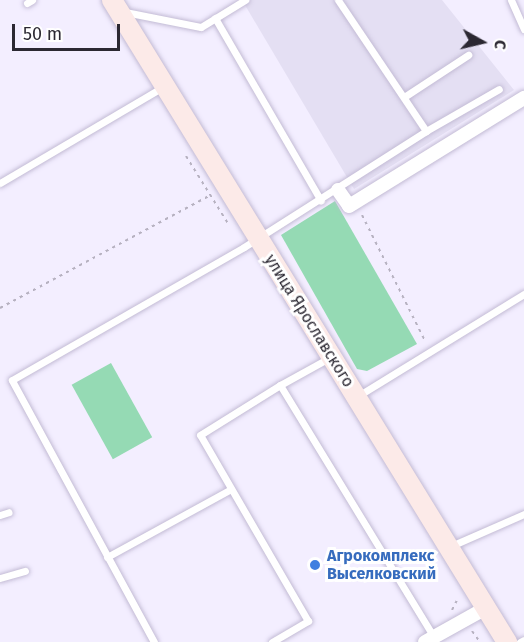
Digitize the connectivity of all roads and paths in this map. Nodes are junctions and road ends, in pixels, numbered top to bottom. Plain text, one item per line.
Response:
1 (245, 0) edge
2 (338, 0) edge
3 (511, 0) edge
4 (115, 5) edge
5 (215, 18) junction
6 (524, 28) edge
7 (468, 55) dead end
8 (165, 86) junction
9 (499, 89) dead end
10 (404, 97) junction
11 (524, 98) edge
12 (426, 130) junction
13 (1, 180) edge
14 (338, 190) junction
15 (209, 196) dead end
16 (321, 201) junction
17 (355, 202) junction
18 (258, 238) junction
19 (524, 294) edge
20 (0, 308) edge
21 (430, 351) junction
22 (332, 357) junction
23 (280, 385) junction
24 (356, 397) junction
25 (231, 489) junction
26 (9, 512) dead end
27 (524, 514) edge
28 (0, 515) edge
29 (448, 547) junction
30 (107, 557) junction
31 (25, 571) dead end
32 (0, 578) edge
33 (486, 608) junction
34 (472, 631) dead end
35 (430, 640) edge
36 (154, 642) edge
37 (272, 642) edge
38 (480, 642) edge
39 (507, 642) edge

1 - 5 lane
2 - 10 lane
3 - 6 lane
4 - 5 lane
4 - 8 street, улица Ярославского
5 - 16 lane
7 - 10 lane
8 - 13 lane
8 - 18 street, улица Ярославского
9 - 12 lane
10 - 12 lane
11 - 17 street
12 - 14 lane
14 - 16 lane
14 - 17 street
15 - 20 path
16 - 18 lane
17 - 21 path
18 - 22 street, улица Ярославского
18 - 30 lane
19 - 21 lane
21 - 24 lane
22 - 23 lane
22 - 24 street, улица Ярославского
23 - 25 lane
23 - 35 lane
24 - 29 street, улица Ярославского
25 - 30 lane
25 - 37 lane
26 - 28 lane
27 - 29 lane
29 - 33 street, улица Ярославского
30 - 36 lane
31 - 32 lane
33 - 35 street
33 - 39 street, улица Ярославского
34 - 38 path

